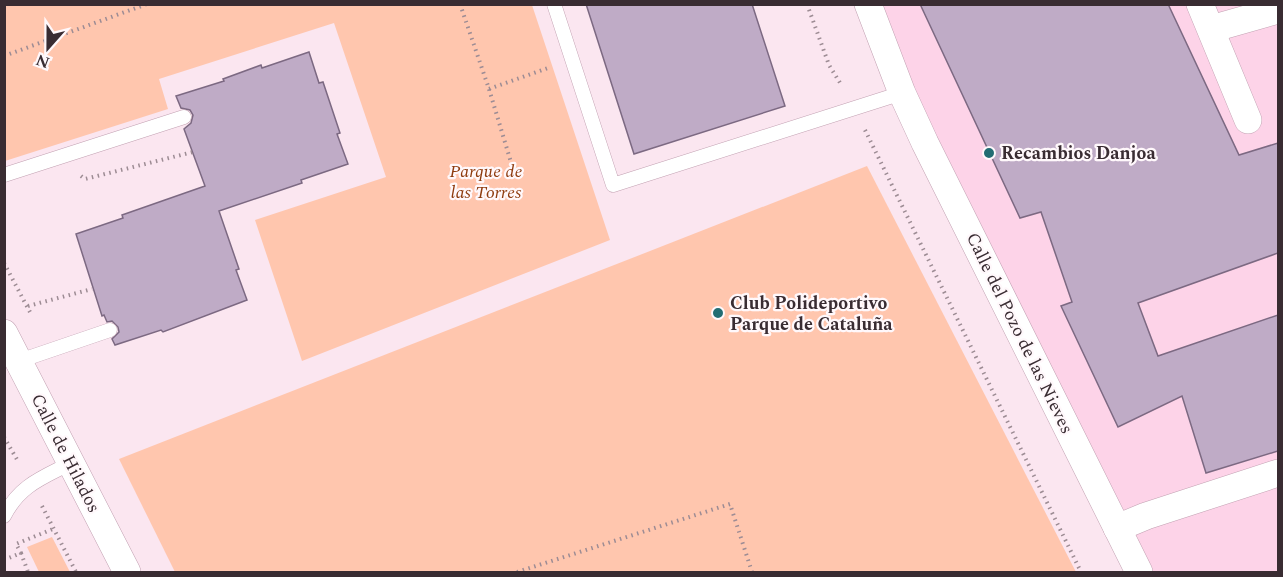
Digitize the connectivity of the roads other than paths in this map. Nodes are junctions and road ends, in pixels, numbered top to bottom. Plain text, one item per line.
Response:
1 (554, 4) edge
2 (868, 4) edge
3 (1200, 4) edge
4 (1278, 10) edge
5 (1211, 29) junction
6 (902, 93) junction
7 (184, 117) dead end
8 (1248, 120) dead end
9 (4, 175) edge
10 (110, 330) dead end
11 (4, 333) edge
12 (19, 361) junction
13 (71, 463) junction
14 (1278, 472) edge
15 (4, 516) edge
16 (1117, 528) junction
17 (127, 573) edge
18 (1139, 573) edge

1 - 6 lane
2 - 6 street, Calle del Pozo de las Nieves
3 - 5 street
4 - 5 street
5 - 8 street
6 - 16 street, Calle del Pozo de las Nieves
7 - 9 lane
10 - 12 lane
11 - 12 street, Calle de Hilados
12 - 13 street, Calle de Hilados
13 - 15 lane
13 - 17 street, Calle de Hilados
14 - 16 street
16 - 18 street, Calle del Pozo de las Nieves

